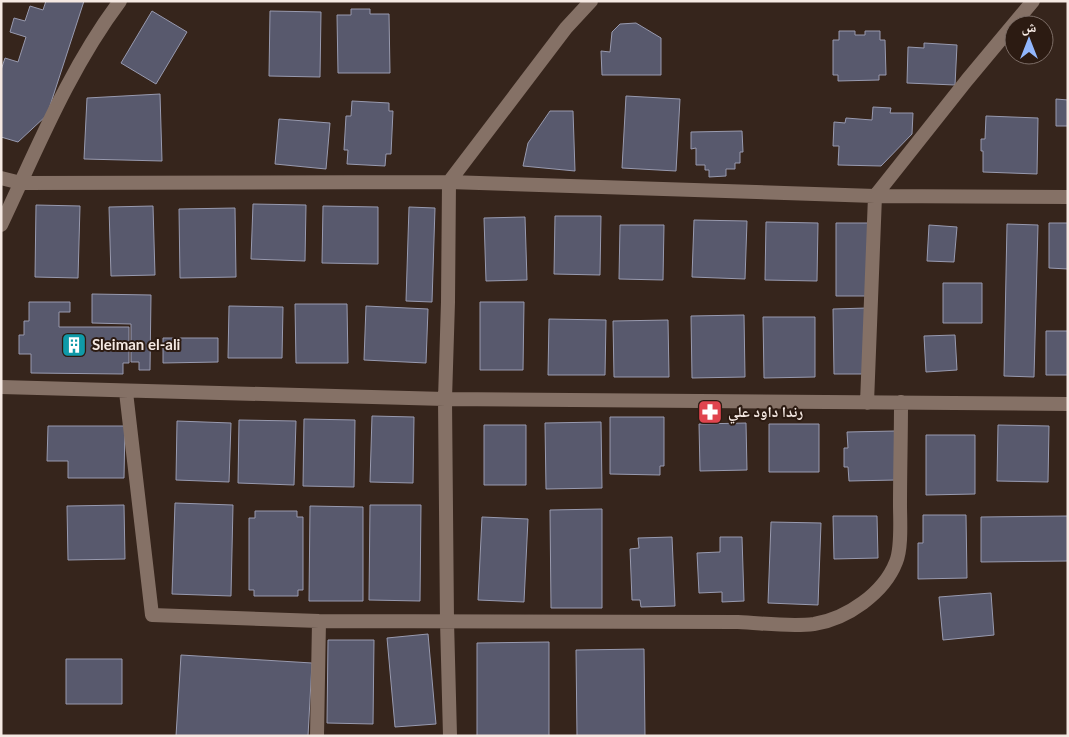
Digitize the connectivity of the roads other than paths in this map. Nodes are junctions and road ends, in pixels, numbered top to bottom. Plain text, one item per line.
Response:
1 (120, 1) edge
2 (591, 1) edge
3 (1033, 1) edge
4 (1, 178) edge
5 (449, 182) junction
6 (21, 183) junction
7 (875, 196) junction
8 (1068, 198) edge
9 (1, 225) edge
10 (1, 387) edge
11 (126, 392) junction
12 (445, 399) junction
13 (867, 402) junction
14 (901, 402) junction
15 (1068, 404) edge
16 (319, 621) junction
17 (446, 621) junction
18 (317, 736) edge
19 (450, 736) edge

1 - 6 street
2 - 5 street
3 - 7 street
4 - 6 street
5 - 6 street
5 - 7 street
5 - 12 street
6 - 9 street
7 - 8 street
7 - 13 street
10 - 11 street
11 - 12 street
11 - 16 street
12 - 13 street
12 - 17 street
13 - 14 street
14 - 15 street
14 - 17 street
16 - 17 street
16 - 18 street
17 - 19 street

